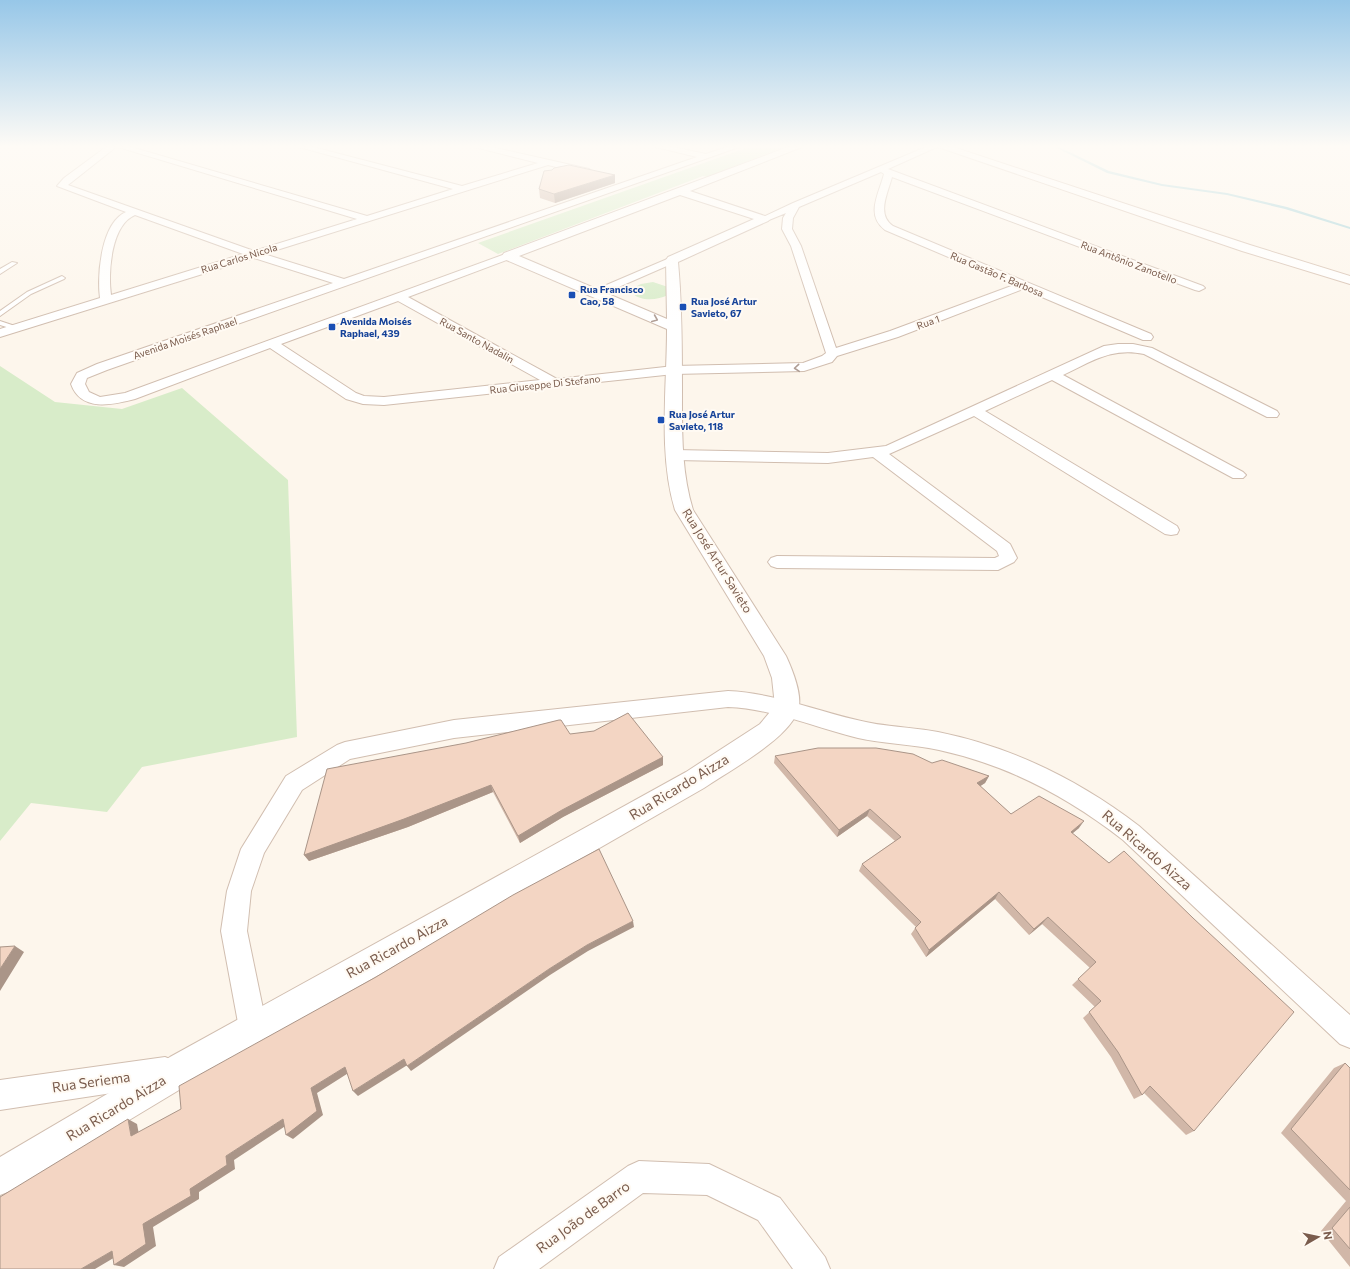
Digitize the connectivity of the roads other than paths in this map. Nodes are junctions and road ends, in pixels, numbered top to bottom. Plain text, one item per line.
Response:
1 (117, 206) edge
2 (324, 206) edge
3 (407, 206) edge
4 (564, 206) edge
5 (640, 206) edge
6 (726, 206) edge
7 (793, 206) edge
8 (795, 206) edge
9 (880, 206) edge
10 (978, 206) edge
11 (1121, 206) edge
12 (133, 212) junction
13 (367, 219) junction
14 (764, 219) junction
15 (787, 229) junction
16 (252, 254) junction
17 (508, 256) junction
18 (672, 260) junction
19 (14, 263) dead end
20 (0, 272) edge
21 (62, 278) dead end
22 (1350, 280) edge
23 (344, 283) junction
24 (1023, 285) junction
25 (1199, 288) dead end
26 (594, 294) junction
27 (398, 296) junction
28 (106, 300) junction
29 (663, 300) junction
30 (615, 302) junction
31 (0, 314) edge
32 (0, 323) edge
33 (674, 327) junction
34 (16, 328) junction
35 (0, 333) edge
36 (1147, 337) dead end
37 (271, 343) junction
38 (832, 353) junction
39 (674, 370) junction
40 (1053, 375) junction
41 (555, 383) junction
42 (976, 411) junction
43 (1272, 414) dead end
44 (876, 452) junction
45 (675, 455) junction
46 (1238, 475) dead end
47 (1170, 530) dead end
48 (777, 562) dead end
49 (787, 698) junction
50 (253, 1028) junction
51 (1350, 1034) edge
52 (182, 1069) junction
53 (0, 1095) edge
54 (0, 1177) edge
55 (510, 1269) edge
56 (813, 1269) edge

1 - 12 street
2 - 13 street
3 - 13 street, Rua Carlos Nicola
4 - 23 street, Avenida Moisés Raphael
5 - 17 street, Avenida Moisés Raphael
6 - 14 street
7 - 14 street
8 - 15 street
9 - 24 street, Rua Gastão F. Barbosa
10 - 25 street, Rua Antônio Zanotello
11 - 22 street
12 - 16 street
12 - 28 street
13 - 16 street, Rua Carlos Nicola
14 - 15 street
14 - 18 street
15 - 38 street
16 - 23 street
16 - 28 street, Rua Carlos Nicola
17 - 26 street
17 - 27 street, Avenida Moisés Raphael
18 - 26 street
18 - 29 street, Rua José Artur Savieto
19 - 20 lane
21 - 31 lane
23 - 37 street, Avenida Moisés Raphael
24 - 36 street, Rua Gastão F. Barbosa
24 - 38 street, Rua 1
26 - 30 street
27 - 37 street, Avenida Moisés Raphael
27 - 41 street, Rua Santo Nadalin
28 - 34 street, Rua Carlos Nicola
29 - 30 street
29 - 33 street, Rua José Artur Savieto
30 -> 33 street
32 - 34 lane
33 - 39 street, Rua José Artur Savieto
34 - 35 street, Rua Carlos Nicola
37 - 41 street, Rua Giuseppe Di Stefano
38 -> 39 street, Rua Giuseppe Di Stefano
39 - 41 street, Rua Giuseppe Di Stefano
39 - 45 street, Rua José Artur Savieto
40 - 42 street
40 - 43 street
40 - 46 street
42 - 44 street
42 - 47 street
44 - 45 street
44 - 48 street
45 - 49 street, Rua José Artur Savieto
49 - 50 street, Rua Ricardo Aizza
49 - 50 street
49 - 51 street, Rua Ricardo Aizza
50 - 52 street, Rua Ricardo Aizza
52 - 53 street, Rua Seriema
52 - 54 street, Rua Ricardo Aizza
55 - 56 street, Rua João de Barro

